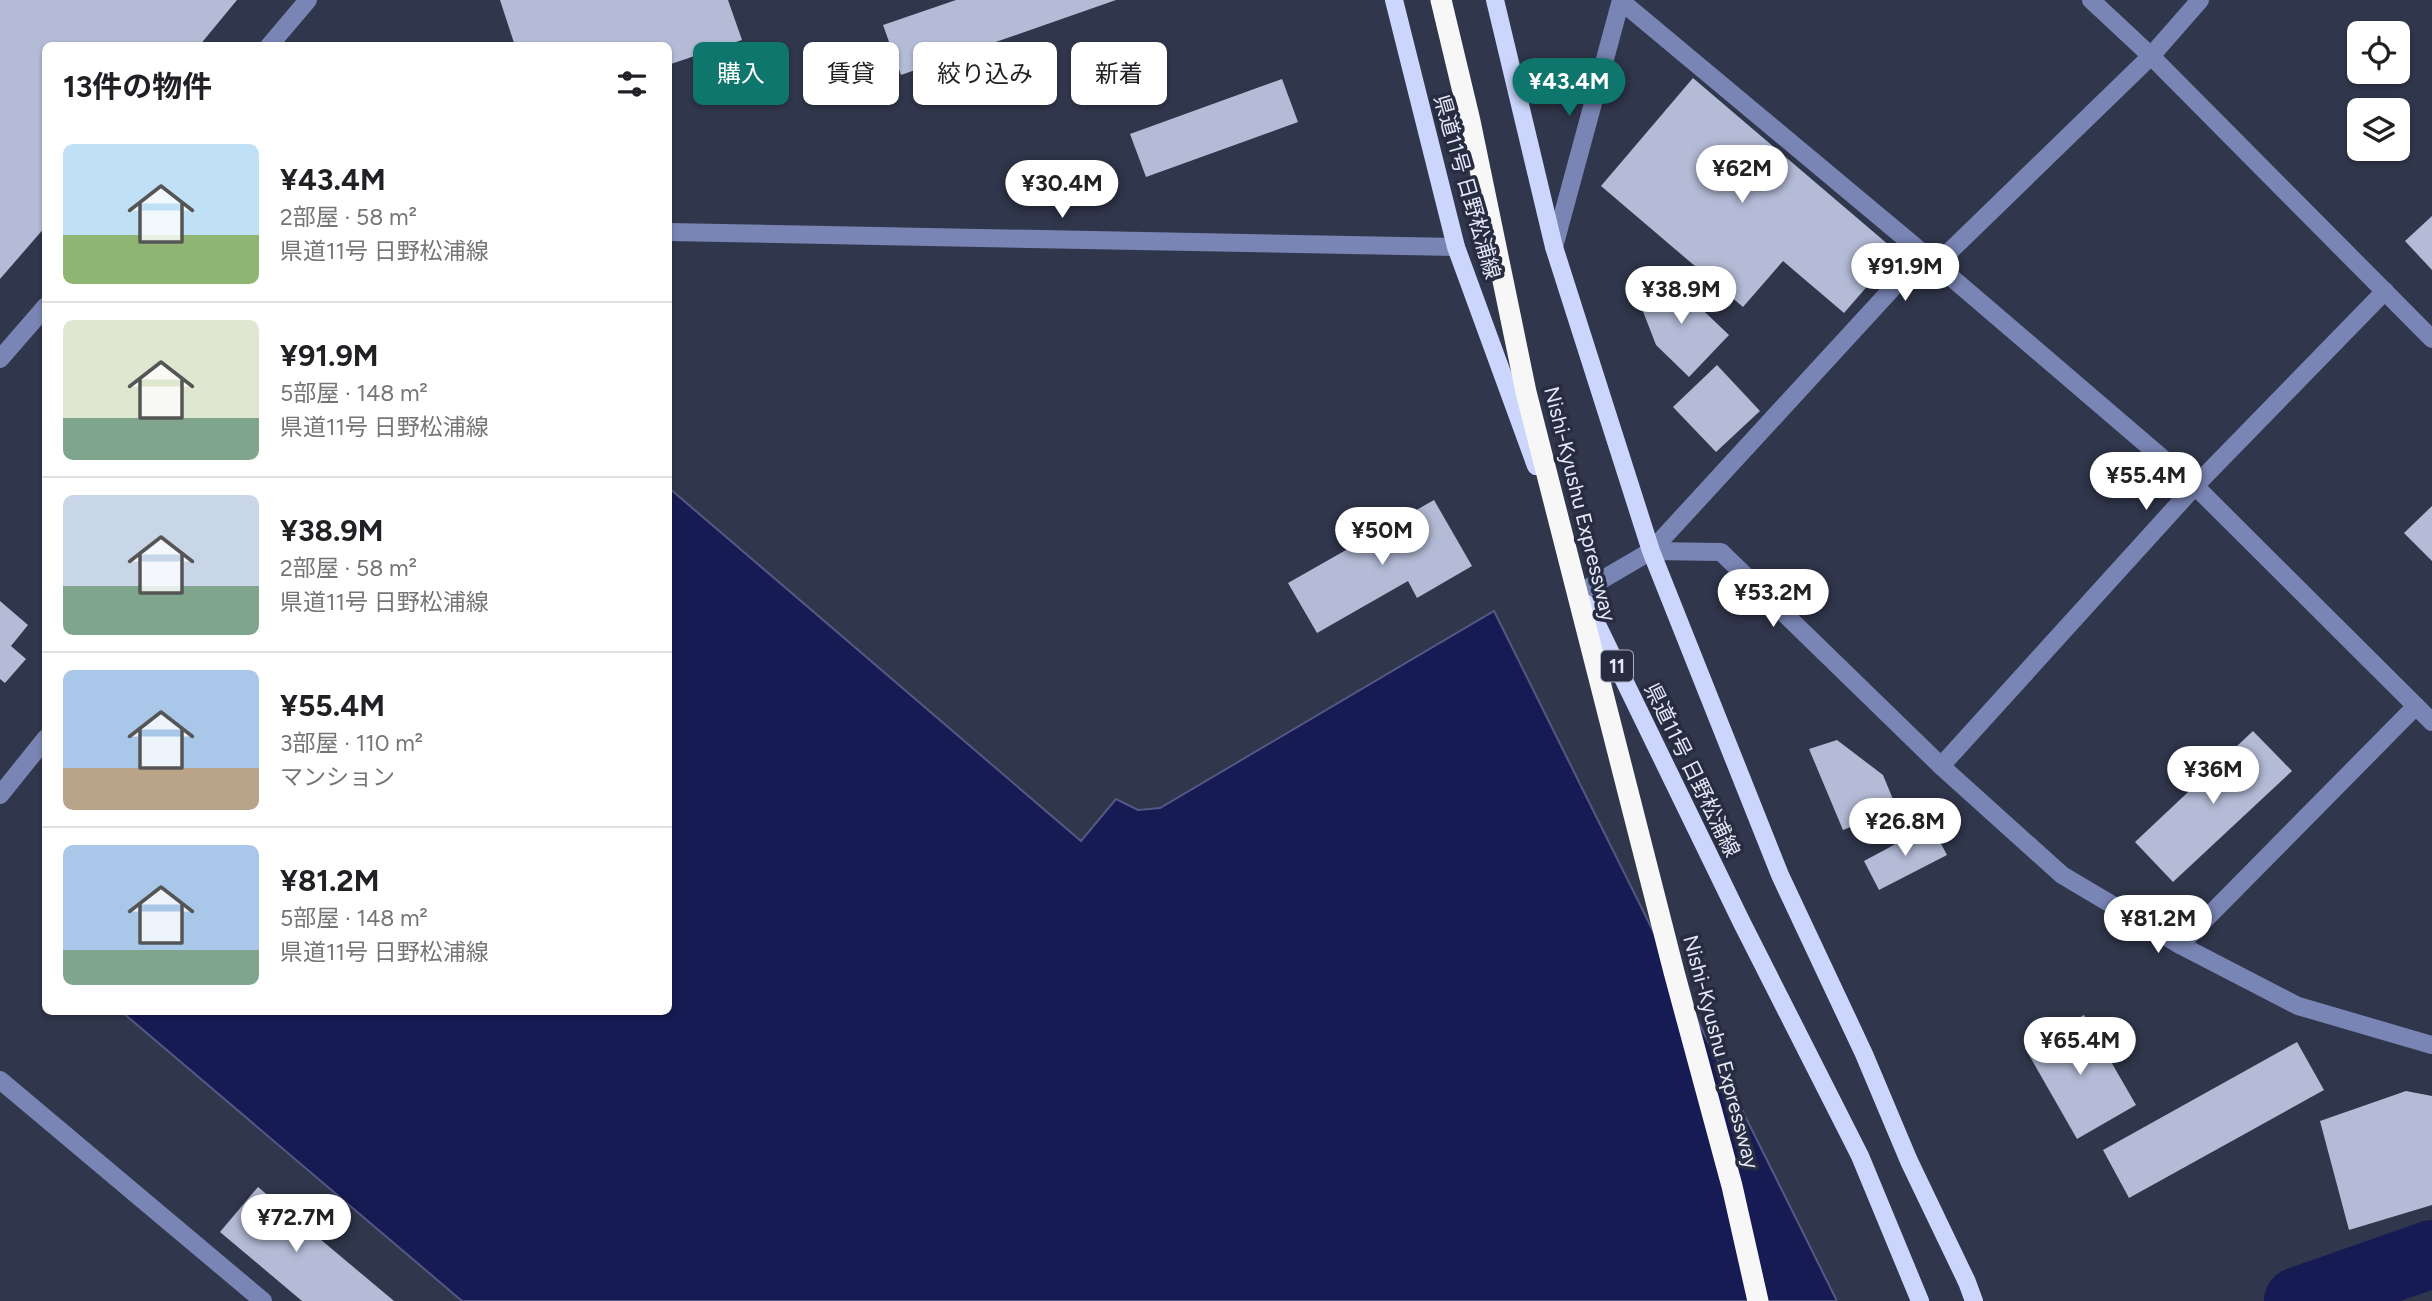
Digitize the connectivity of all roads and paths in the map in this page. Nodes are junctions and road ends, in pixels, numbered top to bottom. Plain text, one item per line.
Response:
1 (308, 0) edge
2 (1394, 0) edge
3 (1441, 0) edge
4 (1495, 0) edge
5 (2091, 0) edge
6 (2200, 0) edge
7 (1621, 1) edge
8 (272, 42) edge
9 (2151, 56) junction
10 (672, 232) edge
11 (1456, 247) junction
12 (1554, 247) junction
13 (1924, 254) junction
14 (2385, 291) junction
15 (42, 311) edge
16 (2432, 339) edge
17 (0, 359) edge
18 (2195, 486) junction
19 (1651, 551) junction
20 (1581, 592) junction
21 (2416, 706) junction
22 (2432, 722) edge
23 (42, 743) edge
24 (1941, 766) junction
25 (0, 795) edge
26 (2180, 945) junction
27 (2432, 1045) edge
28 (0, 1080) edge
29 (263, 1301) edge
30 (1758, 1301) edge
31 (1920, 1301) edge
32 (1973, 1301) edge

1 - 8 street
2 - 11 main road, 県道11号 日野松浦線 / 11
3 - 30 highway, Nishi-Kyushu Expressway, bridge
4 - 12 main road, 県道11号 日野松浦線
5 - 9 street
6 - 9 street
7 - 12 street
7 - 13 street
9 - 13 street
9 - 14 street
10 - 11 street
11 - 20 main road, 県道11号 日野松浦線 / 11
12 - 19 main road, 県道11号 日野松浦線
13 - 18 street
13 - 19 street
14 - 16 street
14 - 18 street
15 - 17 street
18 - 21 street
18 - 24 street
19 - 20 street
19 - 24 street
19 - 32 main road, 県道11号 日野松浦線
20 - 31 main road, 県道11号 日野松浦線 / 11
21 - 22 street
21 - 26 street
23 - 25 street
24 - 26 street
26 - 27 street
28 - 29 street

